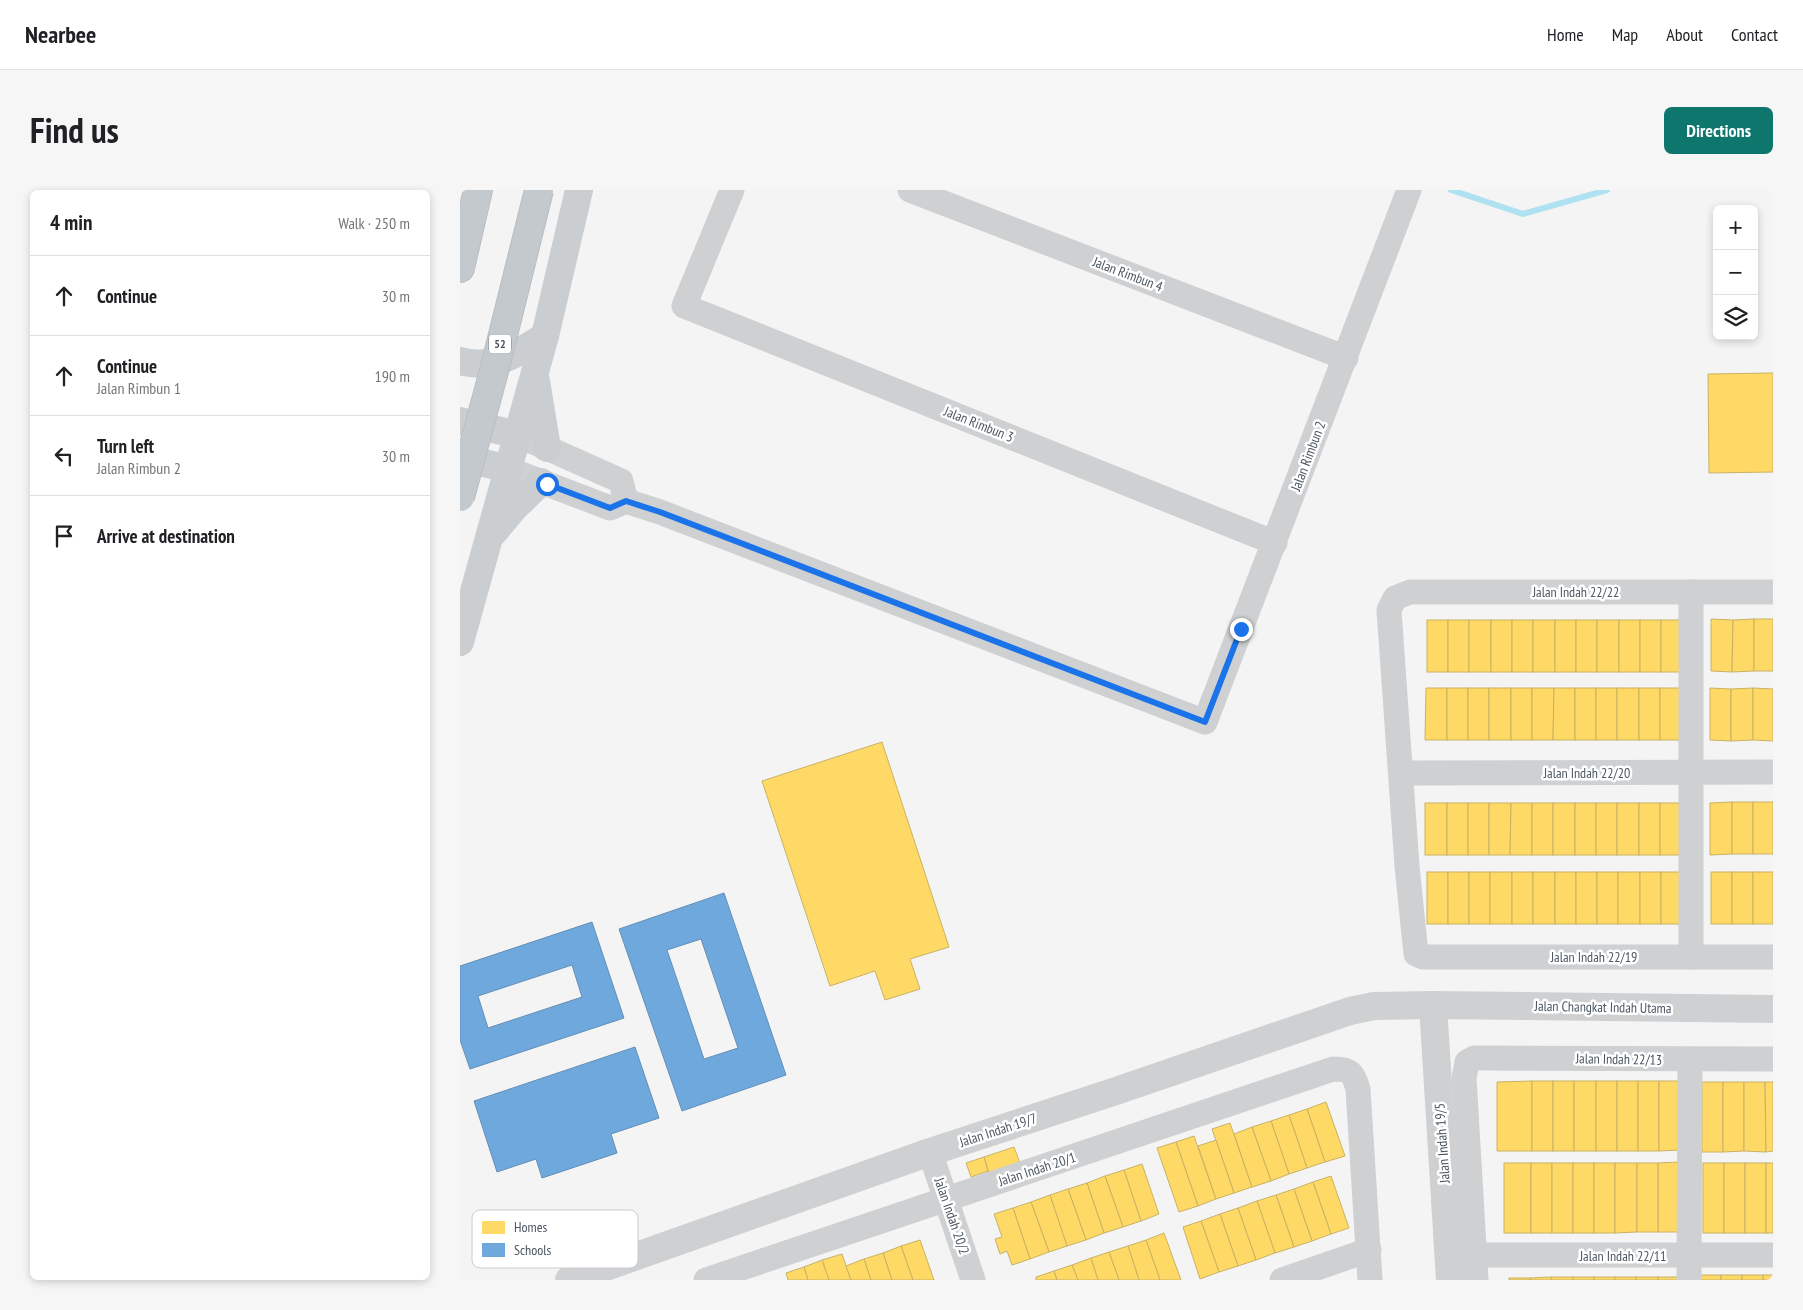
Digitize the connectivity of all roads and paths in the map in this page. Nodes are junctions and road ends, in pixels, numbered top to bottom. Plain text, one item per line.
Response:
1 (478, 190) edge
2 (539, 190) edge
3 (579, 190) edge
4 (732, 190) edge
5 (910, 190) edge
6 (1409, 190) edge
7 (460, 268) edge
8 (546, 336) junction
9 (1346, 358) junction
10 (460, 361) edge
11 (535, 372) junction
12 (460, 421) edge
13 (518, 435) junction
14 (552, 450) junction
15 (460, 457) edge
16 (508, 469) junction
17 (544, 483) junction
18 (460, 497) edge
19 (626, 501) junction
20 (488, 539) junction
21 (1274, 543) junction
22 (467, 579) edge
23 (1691, 592) junction
24 (1773, 592) edge
25 (460, 642) edge
26 (1691, 772) junction
27 (1773, 772) edge
28 (1401, 773) junction
29 (1691, 957) junction
30 (1773, 957) edge
31 (1433, 1005) junction
32 (1773, 1009) edge
33 (1773, 1059) edge
34 (1690, 1060) junction
35 (930, 1152) junction
36 (946, 1199) junction
37 (1369, 1250) junction
38 (638, 1255) edge
39 (1474, 1255) junction
40 (1773, 1256) edge
41 (602, 1268) edge
42 (1689, 1268) edge
43 (713, 1279) edge
44 (568, 1280) edge
45 (973, 1280) edge
46 (1282, 1280) edge
47 (1370, 1280) edge
48 (1450, 1280) edge
49 (1476, 1280) edge

1 - 7 highway
2 - 18 highway, 52, bridge
3 - 8 main road
4 - 21 street, Jalan Rimbun 3
5 - 9 street, Jalan Rimbun 4
6 - 9 street, Jalan Rimbun 2
8 - 10 main road
8 - 11 main road
9 - 21 street, Jalan Rimbun 2
11 - 13 main road
11 - 14 main road
12 - 13 main road
13 - 14 street
13 - 16 main road
14 - 17 street
14 - 19 street
15 - 16 main road
16 - 17 street
16 - 20 main road
17 - 19 street
17 - 20 main road
19 - 21 street, Jalan Rimbun 2
20 - 22 main road
22 - 25 main road
23 - 24 street, Jalan Indah 22/22
23 - 26 street
23 - 28 street, Jalan Indah 22/22
26 - 27 street, Jalan Indah 22/20
26 - 28 street, Jalan Indah 22/20
26 - 29 street
28 - 29 street, Jalan Indah 22/19
29 - 30 street, Jalan Indah 22/19
31 - 32 street, Jalan Changkat Indah Utama
31 - 35 street, Jalan Indah 19/7
31 - 48 street, Jalan Indah 19/5
33 - 34 street, Jalan Indah 22/13
34 - 39 street, Jalan Indah 22/13
34 - 42 street
35 - 36 street, Jalan Indah 20/2
35 - 38 street, Jalan Indah 19/7
36 - 37 street, Jalan Indah 20/1
36 - 43 street, Jalan Indah 20/1
36 - 45 street, Jalan Indah 20/2
37 - 46 street
37 - 47 street
39 - 42 street, Jalan Indah 22/11
39 - 49 street
40 - 42 street, Jalan Indah 22/11
41 - 44 street, Jalan Indah 19/7

